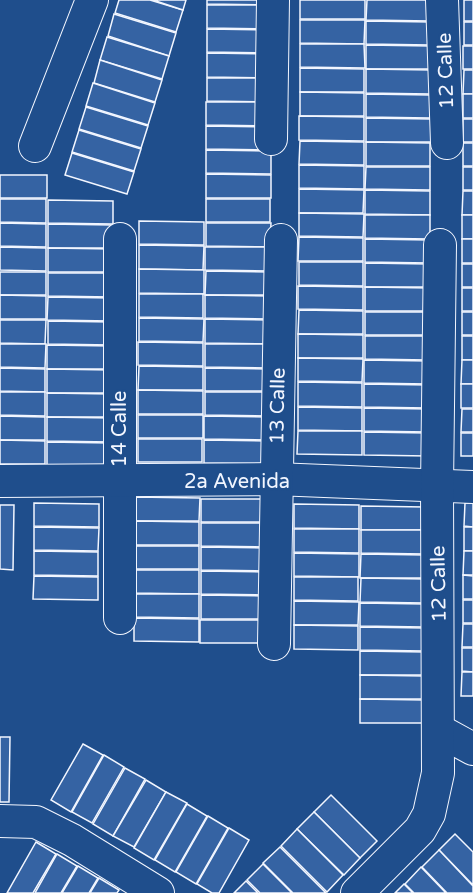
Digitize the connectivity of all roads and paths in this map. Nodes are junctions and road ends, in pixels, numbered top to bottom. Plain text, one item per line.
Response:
1 (92, 0) edge
2 (273, 0) edge
3 (442, 0) edge
4 (271, 139) dead end
5 (447, 143) dead end
6 (35, 146) dead end
7 (120, 239) dead end
8 (281, 240) dead end
9 (440, 245) dead end
10 (275, 479) junction
11 (0, 481) edge
12 (119, 482) junction
13 (437, 487) junction
14 (473, 487) edge
15 (120, 618) dead end
16 (274, 644) dead end
17 (440, 731) junction
18 (473, 749) edge
19 (0, 820) edge
20 (158, 893) edge
21 (357, 893) edge

1 - 6 street
2 - 4 street
3 - 5 street, 12 Calle
7 - 12 street, 14 Calle
8 - 10 street, 13 Calle
9 - 13 street, 12 Calle
10 - 12 street, 2a Avenida
10 - 13 street, 2a Avenida
10 - 16 street, 13 Calle
11 - 12 street, 2a Avenida
12 - 15 street, 14 Calle
13 - 14 street, 2a Avenida
13 - 17 street, 12 Calle
17 - 18 street
17 - 21 street, 12 Calle
19 - 20 street

